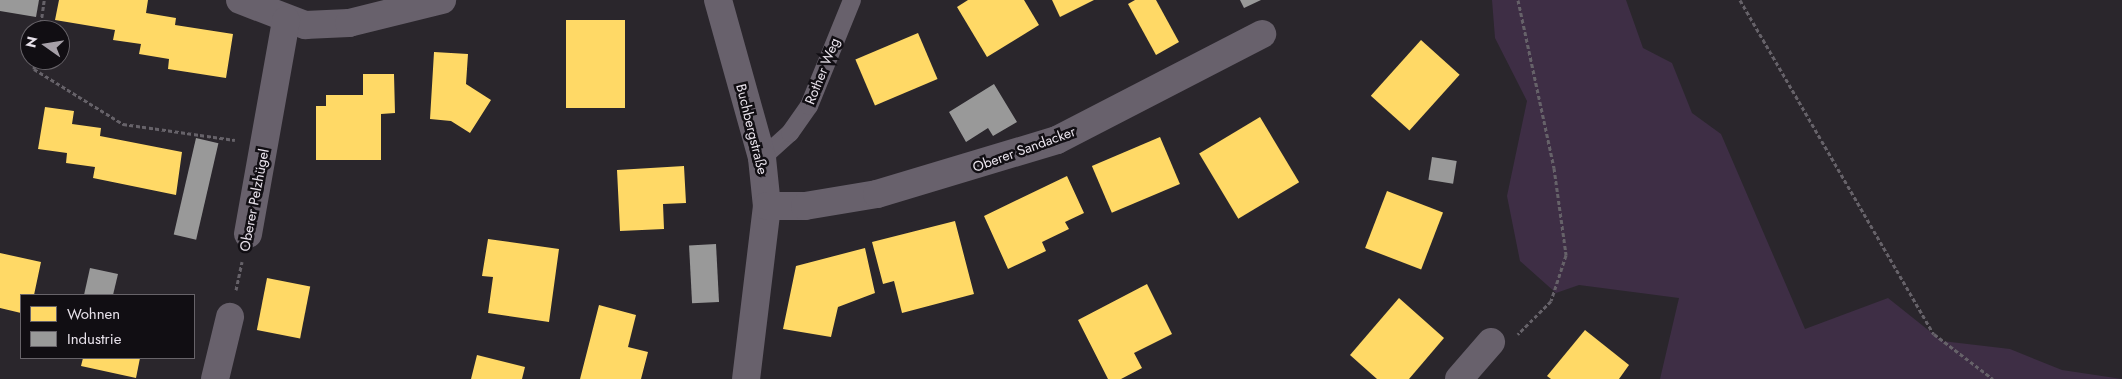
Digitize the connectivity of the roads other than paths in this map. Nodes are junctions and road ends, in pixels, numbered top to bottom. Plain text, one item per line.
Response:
1 (240, 0) edge
2 (442, 0) edge
3 (718, 0) edge
4 (852, 0) edge
5 (286, 20) junction
6 (1262, 34) dead end
7 (762, 158) junction
8 (767, 206) junction
9 (248, 234) road end
10 (230, 317) road end
11 (1491, 342) road end
12 (215, 379) edge
13 (746, 379) edge
14 (1459, 379) edge

1 - 5 street
2 - 5 street
3 - 7 street, Buchbergstraße
4 - 7 lane, Rother Weg
5 - 9 street, Oberer Pelzhügel
6 - 8 street, Oberer Sandacker
7 - 8 street, Buchbergstraße
8 - 13 street, Buchbergstraße
10 - 12 street
11 - 14 street

